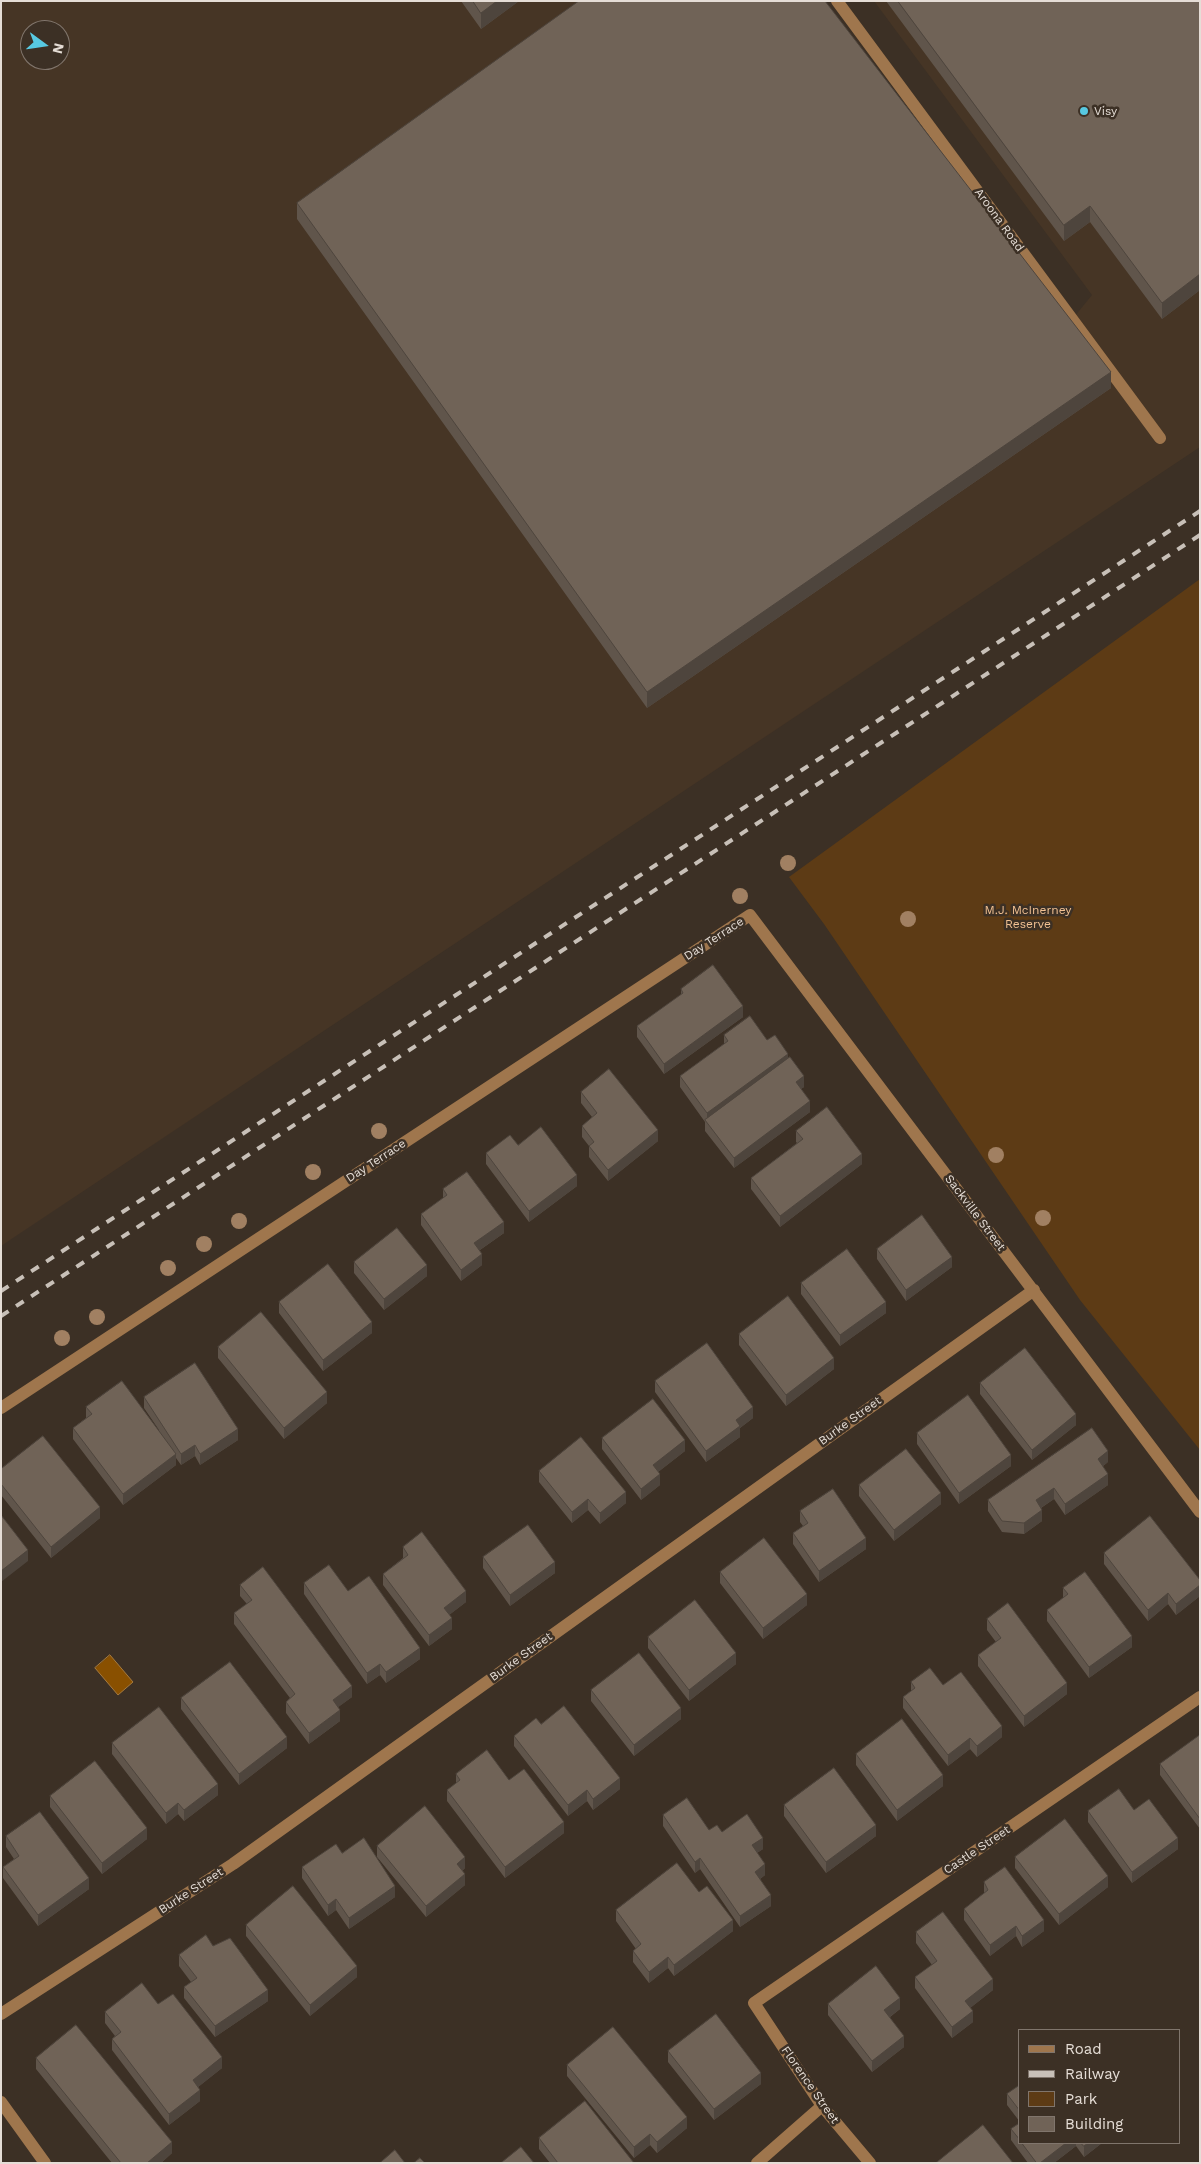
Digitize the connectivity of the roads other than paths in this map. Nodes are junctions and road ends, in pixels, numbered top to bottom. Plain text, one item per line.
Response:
1 (837, 1) edge
2 (1160, 438) dead end
3 (750, 915) joint
4 (1034, 1290) junction
5 (1, 1408) edge
6 (1200, 1512) edge
7 (1200, 1697) edge
8 (754, 2003) joint
9 (1, 2014) edge
10 (1, 2102) edge
11 (822, 2106) junction
12 (45, 2163) edge
13 (757, 2163) edge
14 (870, 2163) edge

1 - 2 street, Aroona Road
3 - 4 street, Sackville Street
3 - 5 street, Day Terrace
4 - 6 street, Sackville Street
4 - 9 street, Burke Street
7 - 8 street, Castle Street
8 - 11 street, Florence Street
10 - 12 street
11 - 13 street
11 - 14 street, Florence Street

